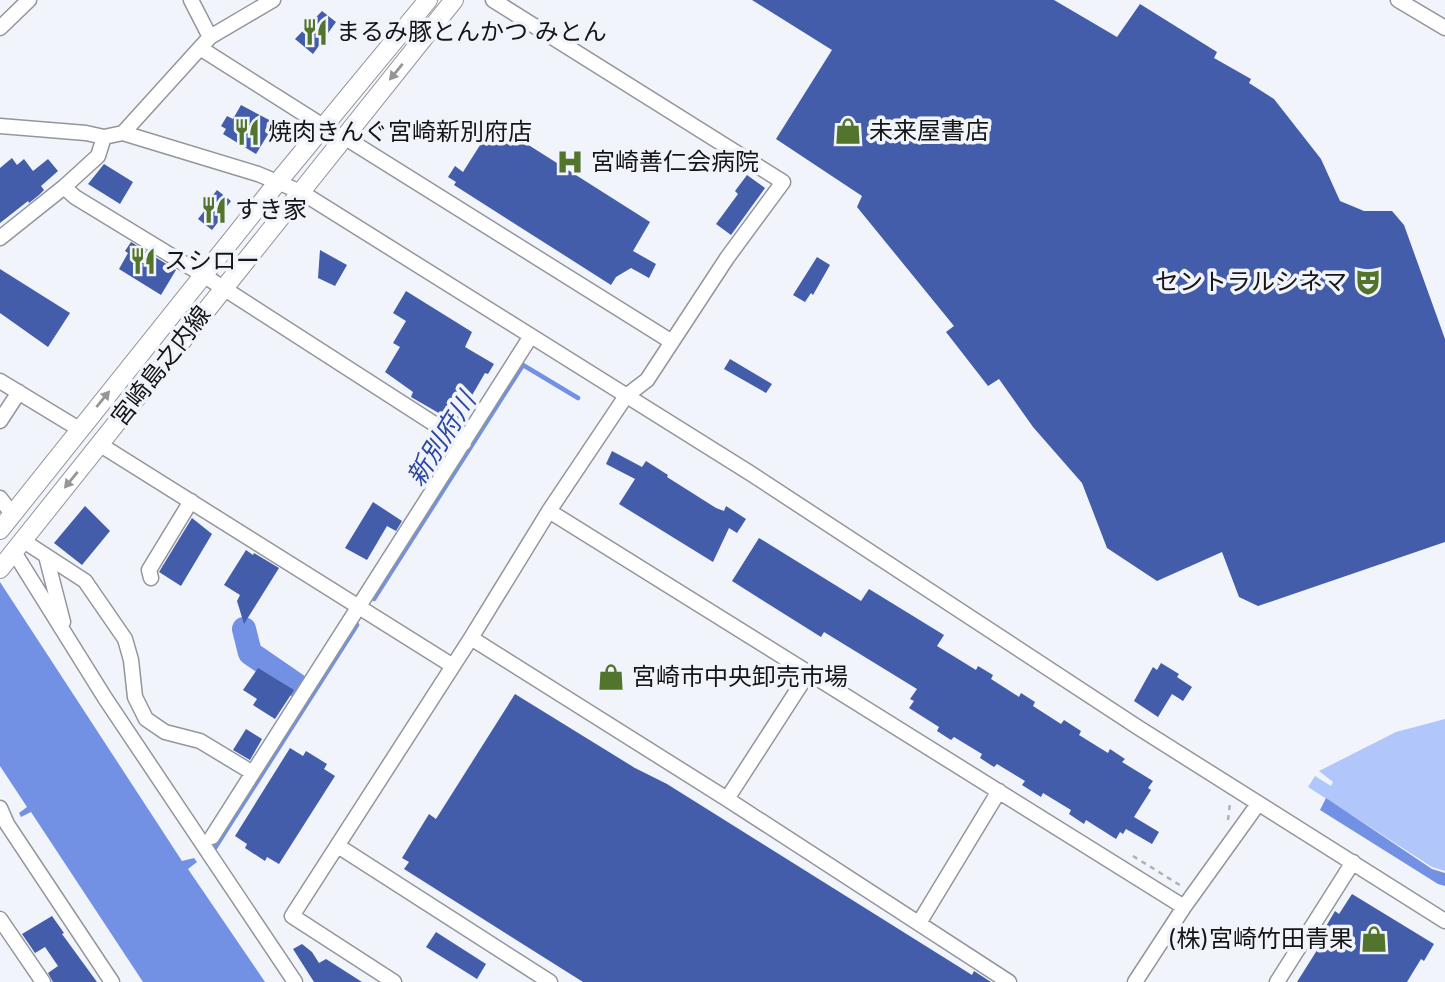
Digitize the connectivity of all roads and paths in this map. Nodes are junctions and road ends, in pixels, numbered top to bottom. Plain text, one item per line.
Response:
1 (29, 0) edge
2 (191, 0) edge
3 (273, 0) edge
4 (428, 0) edge
5 (454, 0) edge
6 (493, 0) edge
7 (1398, 0) edge
8 (0, 28) edge
9 (1445, 28) edge
10 (210, 37) junction
11 (200, 48) junction
12 (0, 126) edge
13 (323, 126) junction
14 (122, 133) junction
15 (344, 136) junction
16 (104, 137) junction
17 (277, 183) junction
18 (64, 187) junction
19 (301, 192) junction
20 (0, 238) edge
21 (203, 275) junction
22 (222, 288) junction
23 (531, 336) junction
24 (672, 342) junction
25 (0, 381) edge
26 (19, 392) junction
27 (626, 396) junction
28 (0, 421) edge
29 (79, 429) junction
30 (464, 443) junction
31 (99, 444) junction
32 (0, 498) edge
33 (191, 501) junction
34 (549, 511) junction
35 (12, 514) junction
36 (0, 530) edge
37 (18, 546) junction
38 (46, 556) junction
39 (0, 569) edge
40 (151, 578) dead end
41 (359, 608) junction
42 (63, 630) junction
43 (471, 638) junction
44 (453, 666) junction
45 (809, 672) junction
46 (253, 773) junction
47 (999, 792) junction
48 (727, 799) junction
49 (1230, 803) dead end
50 (1258, 804) junction
51 (0, 808) edge
52 (1226, 825) dead end
53 (4, 827) edge
54 (212, 837) dead end
55 (338, 846) junction
56 (1133, 856) dead end
57 (1353, 862) junction
58 (1188, 888) dead end
59 (1184, 907) junction
60 (1442, 917) edge
61 (0, 919) edge
62 (919, 923) junction
63 (43, 982) edge
64 (112, 982) edge
65 (295, 982) edge
66 (394, 982) edge
67 (550, 982) edge
68 (1009, 982) edge
69 (1135, 982) edge
70 (1277, 982) edge

1 - 8 street
2 - 10 street
3 - 10 street
4 - 13 main road, 宮崎島之内線
5 -> 15 main road, 宮崎島之内線
6 - 24 street
7 - 9 street
10 - 11 street
11 - 13 street
11 - 14 street
12 - 16 street
13 - 17 main road, 宮崎島之内線
14 - 16 street
14 - 17 street
15 - 19 main road, 宮崎島之内線
15 - 24 street
16 - 18 street
17 - 19 street
17 - 21 main road, 宮崎島之内線
18 - 20 street
18 - 21 street
19 - 22 main road, 宮崎島之内線
19 - 23 street
21 - 22 street
29 -> 21 main road, 宮崎島之内線
22 - 30 street
22 - 31 main road, 宮崎島之内線
23 - 27 street
23 - 30 street
24 - 27 street
25 - 26 street
26 - 28 street
26 - 29 street
27 - 34 street
27 - 50 street
29 - 35 main road, 宮崎島之内線
30 - 41 street
31 - 33 street
31 -> 37 main road, 宮崎島之内線
32 - 35 street
33 - 40 street
33 - 41 street
34 - 43 street
34 - 45 street
35 - 36 main road, 宮崎島之内線
37 - 38 street
37 - 39 main road, 宮崎島之内線
37 - 42 street
38 - 42 street
38 - 46 street
41 - 44 street
41 - 46 street
42 - 65 street
43 - 44 street
43 - 48 street
44 - 55 street
45 - 47 street
45 - 48 street
46 - 54 street
47 - 59 street
47 - 62 street
48 - 62 street
49 - 52 path
50 - 57 street
50 - 59 street
51 - 53 street
53 - 64 street
55 - 66 street
55 - 67 street
56 - 58 path
57 - 60 street
57 - 70 street
59 - 69 street
61 - 63 street
62 - 68 street

